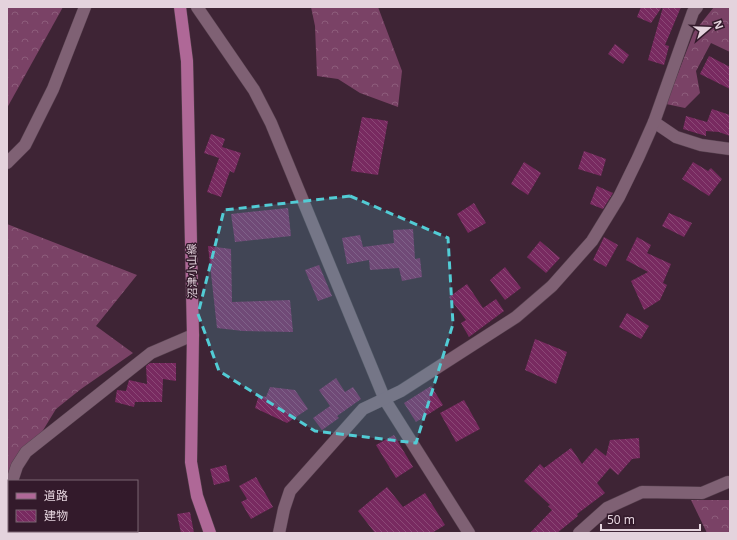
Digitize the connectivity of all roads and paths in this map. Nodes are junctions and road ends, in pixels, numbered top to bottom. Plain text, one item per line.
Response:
1 (85, 7) edge
2 (180, 7) edge
3 (197, 7) edge
4 (697, 7) edge
5 (654, 122) junction
6 (730, 149) edge
7 (7, 163) edge
8 (193, 335) junction
9 (385, 400) junction
10 (12, 480) edge
11 (728, 482) dead end
12 (210, 533) edge
13 (279, 533) edge
14 (469, 533) edge
15 (579, 533) edge

1 - 7 street
2 - 8 main road, 沼津小山線
3 - 9 street
4 - 5 street
5 - 6 street
5 - 9 street
8 - 10 street
8 - 12 main road, 沼津小山線
9 - 13 street
9 - 14 street
11 - 15 street

